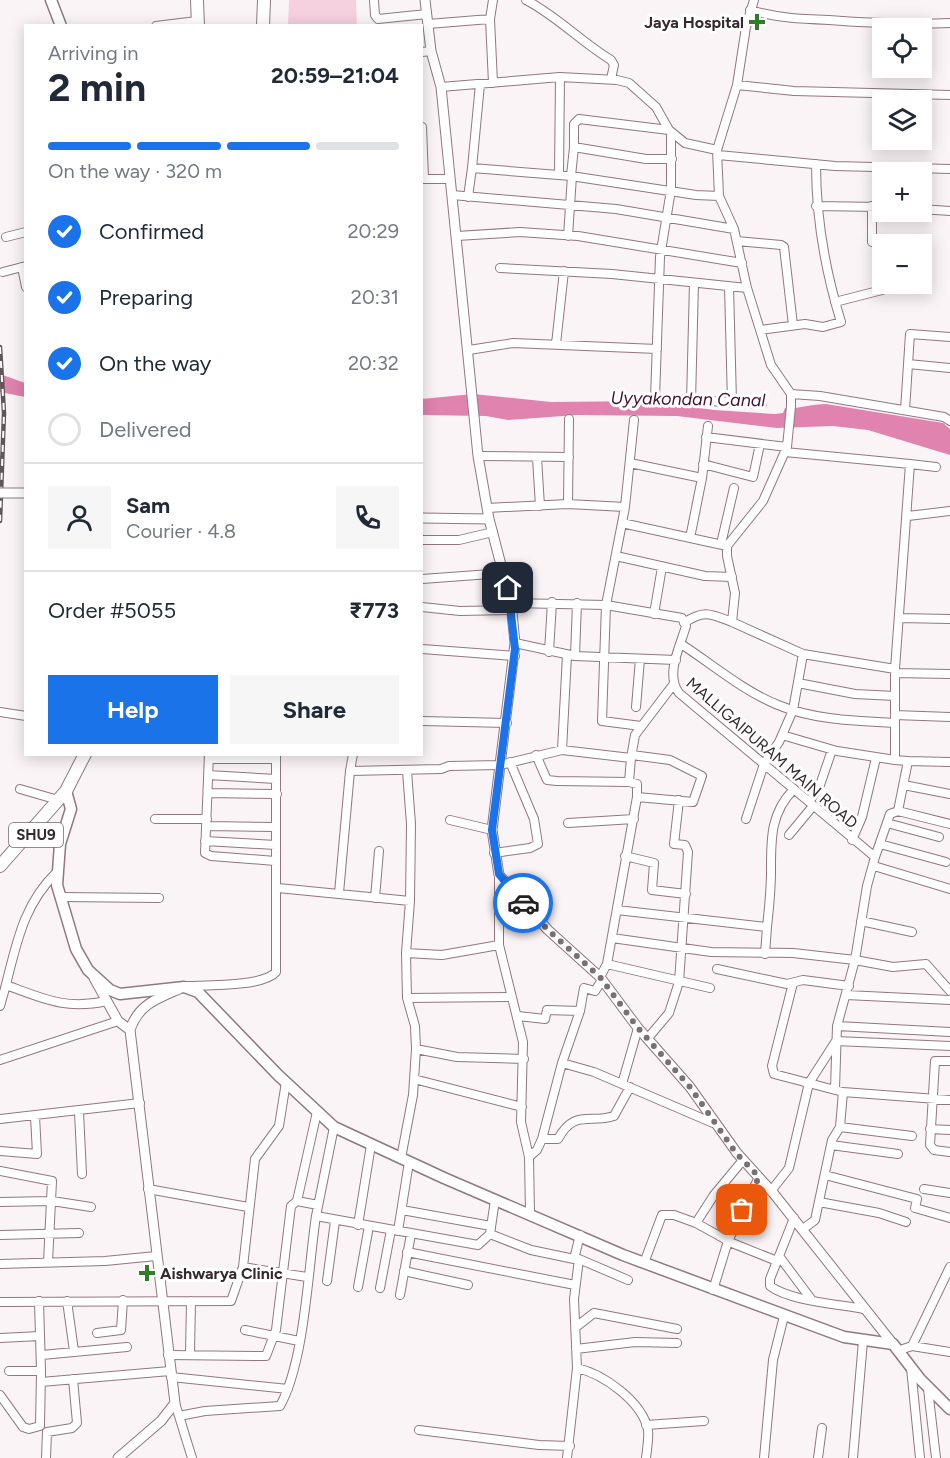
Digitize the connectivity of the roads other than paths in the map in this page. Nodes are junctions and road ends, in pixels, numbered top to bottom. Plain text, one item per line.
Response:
1 (51, 0) edge
2 (197, 0) edge
3 (264, 0) edge
4 (374, 0) edge
5 (425, 0) edge
6 (493, 0) edge
7 (526, 0) edge
8 (754, 0) edge
9 (750, 10) junction
10 (490, 19) junction
11 (197, 23) edge
12 (950, 23) edge
13 (61, 24) edge
14 (263, 24) edge
15 (412, 24) edge
16 (426, 26) edge
17 (426, 51) edge
18 (560, 77) junction
19 (611, 79) junction
20 (492, 83) junction
21 (480, 84) junction
22 (737, 85) junction
23 (441, 87) junction
24 (950, 95) edge
25 (670, 131) junction
26 (574, 147) junction
27 (718, 153) junction
28 (672, 159) junction
29 (816, 164) junction
30 (472, 168) junction
31 (950, 169) edge
32 (559, 174) junction
33 (572, 176) junction
34 (423, 179) edge
35 (449, 179) junction
36 (671, 190) junction
37 (452, 195) junction
38 (719, 196) junction
39 (468, 197) junction
40 (570, 204) junction
41 (816, 206) junction
42 (872, 206) edge
43 (932, 210) edge
44 (950, 211) edge
45 (667, 218) junction
46 (734, 229) junction
47 (24, 232) edge
48 (457, 236) junction
49 (568, 236) junction
50 (6, 237) dead end
51 (737, 242) junction
52 (661, 249) junction
53 (742, 264) junction
54 (24, 266) edge
55 (500, 268) dead end
56 (564, 271) junction
57 (3, 272) dead end
58 (660, 280) junction
59 (694, 283) junction
60 (729, 286) junction
61 (747, 288) junction
62 (872, 293) edge
63 (835, 302) junction
64 (793, 325) junction
65 (760, 330) junction
66 (950, 337) edge
67 (556, 344) junction
68 (657, 349) junction
69 (469, 350) junction
70 (908, 364) junction
71 (950, 368) edge
72 (790, 394) junction
73 (691, 401) junction
74 (732, 402) junction
75 (762, 404) dead end
76 (905, 410) junction
77 (569, 419) dead end
78 (634, 420) dead end
79 (950, 421) edge
80 (708, 426) dead end
81 (706, 437) junction
82 (760, 444) junction
83 (786, 449) junction
84 (478, 456) junction
85 (569, 456) junction
86 (537, 458) junction
87 (630, 463) junction
88 (703, 464) junction
89 (910, 464) junction
90 (936, 467) dead end
91 (702, 478) junction
92 (734, 488) dead end
93 (0, 493) edge
94 (24, 493) edge
95 (568, 504) junction
96 (540, 506) junction
97 (625, 507) junction
98 (950, 512) edge
99 (488, 513) junction
100 (908, 516) junction
101 (423, 518) edge
102 (622, 523) junction
103 (493, 532) junction
104 (690, 538) junction
105 (423, 540) edge
106 (724, 545) junction
107 (616, 556) junction
108 (662, 567) junction
109 (504, 573) junction
110 (732, 577) junction
111 (423, 579) edge
112 (552, 602) junction
113 (577, 603) junction
114 (606, 605) junction
115 (423, 607) edge
116 (511, 607) junction
117 (654, 614) junction
118 (899, 618) junction
119 (950, 619) edge
120 (732, 622) junction
121 (684, 623) junction
122 (515, 644) junction
123 (681, 644) junction
124 (423, 649) edge
125 (549, 652) junction
126 (803, 654) junction
127 (515, 656) junction
128 (571, 656) junction
129 (604, 658) junction
130 (640, 659) junction
131 (676, 660) junction
132 (895, 671) junction
133 (950, 674) edge
134 (798, 683) junction
135 (673, 685) junction
136 (895, 696) junction
137 (636, 707) dead end
138 (793, 711) junction
139 (0, 712) edge
140 (24, 716) edge
141 (950, 717) edge
142 (895, 719) junction
143 (423, 722) edge
144 (507, 723) junction
145 (641, 726) junction
146 (782, 735) junction
147 (562, 750) junction
148 (832, 750) junction
149 (536, 755) junction
150 (84, 756) edge
151 (352, 756) edge
152 (632, 756) junction
153 (209, 757) edge
154 (276, 757) edge
155 (876, 758) junction
156 (895, 760) junction
157 (909, 761) junction
158 (510, 762) junction
159 (950, 762) edge
160 (764, 764) junction
161 (500, 765) junction
162 (350, 771) junction
163 (407, 771) junction
164 (208, 775) junction
165 (276, 778) junction
166 (629, 782) junction
167 (904, 784) junction
168 (20, 789) dead end
169 (794, 789) junction
170 (208, 793) junction
171 (277, 794) junction
172 (950, 794) edge
173 (62, 796) junction
174 (637, 797) junction
175 (679, 800) junction
176 (811, 804) junction
177 (898, 811) junction
178 (155, 819) dead end
179 (634, 819) junction
180 (746, 819) dead end
181 (450, 820) dead end
182 (207, 823) junction
183 (568, 823) dead end
184 (887, 823) junction
185 (950, 824) edge
186 (276, 827) junction
187 (492, 830) junction
188 (789, 835) dead end
189 (939, 837) dead end
190 (852, 840) junction
191 (205, 841) junction
192 (880, 843) junction
193 (276, 845) junction
194 (379, 850) dead end
195 (494, 853) junction
196 (626, 856) junction
197 (275, 861) junction
198 (875, 862) junction
199 (946, 862) dead end
200 (0, 866) edge
201 (57, 872) junction
202 (0, 874) edge
203 (499, 874) junction
204 (278, 888) junction
205 (950, 889) edge
206 (339, 893) junction
207 (686, 894) junction
208 (60, 897) junction
209 (159, 898) dead end
210 (375, 898) junction
211 (410, 902) junction
212 (617, 910) junction
213 (684, 919) junction
214 (861, 921) junction
215 (767, 927) junction
216 (912, 932) dead end
217 (612, 938) junction
218 (499, 945) junction
219 (683, 948) junction
220 (406, 953) junction
221 (765, 954) junction
222 (855, 960) junction
223 (607, 964) junction
224 (717, 969) dead end
225 (94, 978) junction
226 (601, 979) junction
227 (679, 982) junction
228 (793, 983) junction
229 (6, 985) junction
230 (849, 986) junction
231 (184, 987) junction
232 (710, 988) dead end
233 (950, 991) edge
234 (846, 995) junction
235 (512, 997) junction
236 (407, 998) junction
237 (107, 1000) junction
238 (950, 1000) edge
239 (0, 1006) edge
240 (580, 1011) junction
241 (518, 1016) junction
242 (118, 1021) junction
243 (837, 1026) junction
244 (638, 1028) junction
245 (130, 1030) junction
246 (950, 1032) edge
247 (648, 1038) junction
248 (836, 1041) junction
249 (950, 1046) edge
250 (416, 1049) junction
251 (524, 1059) junction
252 (0, 1060) edge
253 (950, 1061) edge
254 (562, 1063) junction
255 (414, 1079) junction
256 (286, 1082) junction
257 (809, 1083) junction
258 (622, 1084) junction
259 (630, 1087) junction
260 (839, 1091) junction
261 (932, 1099) junction
262 (950, 1100) edge
263 (141, 1103) junction
264 (522, 1107) junction
265 (79, 1112) junction
266 (317, 1112) junction
267 (35, 1116) junction
268 (0, 1119) edge
269 (713, 1123) junction
270 (334, 1127) junction
271 (840, 1127) junction
272 (930, 1129) junction
273 (950, 1130) edge
274 (912, 1136) dead end
275 (542, 1139) junction
276 (372, 1145) junction
277 (831, 1145) junction
278 (0, 1151) edge
279 (950, 1152) edge
280 (898, 1154) dead end
281 (529, 1157) junction
282 (405, 1160) junction
283 (743, 1160) junction
284 (0, 1172) edge
285 (82, 1174) dead end
286 (825, 1175) junction
287 (759, 1177) junction
288 (148, 1189) junction
289 (924, 1189) dead end
290 (771, 1191) junction
291 (950, 1193) edge
292 (495, 1200) junction
293 (52, 1201) junction
294 (297, 1201) junction
295 (0, 1202) edge
296 (819, 1202) junction
297 (318, 1205) junction
298 (91, 1207) dead end
299 (248, 1207) junction
300 (402, 1210) junction
301 (530, 1214) junction
302 (316, 1216) junction
303 (794, 1218) junction
304 (950, 1218) edge
305 (336, 1221) junction
306 (906, 1222) dead end
307 (696, 1223) junction
308 (358, 1225) junction
309 (369, 1226) junction
310 (803, 1229) junction
311 (490, 1230) junction
312 (394, 1231) junction
313 (49, 1232) junction
314 (79, 1233) dead end
315 (411, 1234) junction
316 (0, 1235) edge
317 (580, 1235) junction
318 (729, 1241) junction
319 (407, 1252) junction
320 (156, 1256) junction
321 (778, 1258) junction
322 (577, 1259) junction
323 (48, 1262) junction
324 (644, 1263) junction
325 (0, 1264) edge
326 (243, 1267) junction
327 (950, 1267) edge
328 (404, 1271) junction
329 (282, 1273) junction
330 (307, 1277) junction
331 (628, 1280) dead end
332 (327, 1281) dead end
333 (468, 1285) dead end
334 (575, 1285) junction
335 (358, 1287) dead end
336 (380, 1288) dead end
337 (713, 1290) junction
338 (400, 1294) dead end
339 (811, 1299) junction
340 (123, 1300) junction
341 (39, 1301) junction
342 (67, 1301) junction
343 (161, 1301) junction
344 (191, 1301) junction
345 (0, 1302) edge
346 (863, 1309) junction
347 (784, 1316) junction
348 (576, 1327) junction
349 (677, 1329) dead end
350 (245, 1330) dead end
351 (97, 1333) dead end
352 (40, 1336) junction
353 (274, 1337) junction
354 (0, 1338) edge
355 (299, 1341) junction
356 (863, 1341) junction
357 (677, 1343) dead end
358 (912, 1346) junction
359 (127, 1347) dead end
360 (897, 1347) junction
361 (576, 1349) junction
362 (74, 1351) junction
363 (950, 1352) edge
364 (190, 1353) junction
365 (168, 1354) junction
366 (42, 1355) junction
367 (577, 1368) junction
368 (911, 1368) junction
369 (9, 1371) dead end
370 (41, 1371) junction
371 (171, 1374) junction
372 (73, 1379) junction
373 (41, 1382) junction
374 (288, 1389) junction
375 (928, 1389) junction
376 (0, 1395) edge
377 (175, 1403) junction
378 (950, 1409) edge
379 (179, 1416) junction
380 (704, 1421) dead end
381 (646, 1425) junction
382 (822, 1428) dead end
383 (419, 1430) dead end
384 (570, 1446) junction
385 (46, 1458) edge
386 (118, 1458) edge
387 (192, 1458) edge
388 (567, 1458) edge
389 (646, 1458) edge
390 (764, 1458) edge
391 (818, 1458) edge
392 (852, 1458) edge
393 (920, 1458) edge
394 (936, 1458) edge

1 - 13 main road
2 - 11 main road
3 - 14 main road
4 - 15 street
5 - 16 street
6 - 10 street
7 - 19 street
8 - 9 street
9 - 12 street
9 - 22 street
10 - 16 street
10 - 20 street
16 - 17 street
17 - 23 street
18 - 19 street
18 - 20 street
18 - 32 street
19 - 25 street
20 - 21 street
21 - 23 street
21 - 30 street
22 - 24 street
22 - 27 street
23 - 35 street
25 - 26 street
25 - 27 street
25 - 28 street
26 - 28 street
26 - 33 street
27 - 29 street
27 - 38 street
28 - 36 street
29 - 31 street
29 - 41 street
30 - 32 street
30 - 39 street
32 - 33 street
33 - 36 street
33 - 40 street
34 - 35 street
35 - 37 street
36 - 38 street
36 - 45 street
37 - 39 street
37 - 48 street
38 - 46 street
39 - 40 street
40 - 45 street
40 - 49 street
41 - 42 street
41 - 63 street
43 - 44 street
45 - 46 street
45 - 52 street
46 - 51 street
47 - 50 street
48 - 49 street
48 - 69 street
49 - 52 street
51 - 53 street
51 - 64 street
52 - 53 street
52 - 58 street
53 - 61 street
54 - 57 street
55 - 56 street
56 - 58 street
56 - 67 street
58 - 59 street
58 - 68 street
59 - 60 street
59 - 73 street
60 - 61 street
60 - 74 street
61 - 65 street
62 - 63 street
63 - 64 street
64 - 65 street
65 - 72 street
66 - 70 street
67 - 68 street
67 - 69 street
68 - 73 street
69 - 84 street
70 - 71 street
70 - 76 street
72 - 76 street
72 - 83 street
73 - 74 street
74 - 75 street
76 - 79 street
77 - 85 street
78 - 87 street
80 - 81 street
81 - 82 street
81 - 88 street
82 - 83 street
82 - 88 street
83 - 89 street
83 - 106 street
84 - 86 street
84 - 99 street
85 - 86 street
85 - 95 street
86 - 96 street
87 - 91 street
87 - 97 street
88 - 91 street
89 - 90 street
89 - 100 street
91 - 104 street
92 - 106 street
93 - 94 street, bridge
95 - 96 street
95 - 97 street
96 - 99 street
97 - 102 street
98 - 100 street
99 - 101 street
99 - 103 street
100 - 118 street
102 - 104 street
102 - 107 street
103 - 105 street
103 - 109 street
104 - 106 street
106 - 110 street
107 - 108 street
107 - 114 street
108 - 110 street
108 - 117 street
109 - 111 street
109 - 116 street
110 - 120 street
112 - 113 street
112 - 116 street
112 - 125 street
113 - 114 street
113 - 128 street
114 - 117 street
114 - 129 street
115 - 116 street
116 - 122 street
117 - 121 street
118 - 119 street
118 - 132 street
120 - 121 street
120 - 126 street
121 - 123 street, MALLIGAIPURAM MAIN ROAD
122 - 125 street
122 - 127 street
123 - 131 street, MALLIGAIPURAM MAIN ROAD
123 - 138 street
124 - 127 street
125 - 128 street
126 - 132 street
126 - 134 street
127 - 144 street
128 - 129 street
128 - 147 street
129 - 130 street
129 - 145 street
130 - 131 street
130 - 137 street
131 - 135 street, MALLIGAIPURAM MAIN ROAD
132 - 133 street
132 - 136 street
134 - 136 street
134 - 138 street
135 - 145 street
135 - 160 street, MALLIGAIPURAM MAIN ROAD
136 - 142 street
138 - 142 street
138 - 146 street
139 - 140 street
141 - 142 street
142 - 156 street
143 - 144 street
144 - 161 street
145 - 152 street
146 - 148 street
146 - 160 street
147 - 149 street
147 - 152 street
148 - 155 street
148 - 176 street
149 - 158 street
149 - 166 street
150 - 173 main road, SHU9
151 - 162 street
152 - 166 street
152 - 175 street
153 - 154 street
153 - 164 street
154 - 165 street
155 - 156 street
155 - 190 street
156 - 157 street
157 - 159 street
157 - 167 street
158 - 161 street
158 - 195 street
160 - 169 street, MALLIGAIPURAM MAIN ROAD
160 - 180 street
161 - 163 street
161 - 187 street
162 - 163 street
162 - 206 street
163 - 211 street
164 - 165 street
164 - 170 street
165 - 171 street
166 - 174 street
167 - 172 street
167 - 177 street
168 - 173 street
169 - 176 street, MALLIGAIPURAM MAIN ROAD
169 - 215 street
170 - 171 street
170 - 182 street
171 - 186 street
173 - 200 main road, SHU9
173 - 201 main road
173 - 202 main road, SHU9
174 - 175 street
174 - 179 street
175 - 207 street
176 - 188 street
176 - 190 street, MALLIGAIPURAM MAIN ROAD
177 - 184 street
177 - 185 street
178 - 182 street
179 - 183 street
179 - 196 street
181 - 187 street
182 - 186 street
182 - 191 street
184 - 189 street
184 - 192 street
186 - 193 street
187 - 195 street
190 - 198 street, MALLIGAIPURAM MAIN ROAD
191 - 193 street
191 - 197 street
192 - 198 street
192 - 199 street
193 - 197 street
194 - 210 street
195 - 203 street
196 - 207 street
196 - 212 street
197 - 204 street
198 - 205 street, MALLIGAIPURAM MAIN ROAD
198 - 214 street
201 - 208 main road
201 - 229 street
203 - 218 street
203 - 226 street
204 - 206 street
204 - 231 street
206 - 210 street
207 - 213 street
208 - 209 street
208 - 225 main road
210 - 211 street
211 - 220 street
212 - 213 street
212 - 217 street
213 - 215 street
213 - 219 street
214 - 216 street
214 - 222 street
215 - 221 street
217 - 219 street
217 - 223 street
218 - 220 street
218 - 235 street
219 - 221 street
219 - 227 street
220 - 236 street
221 - 222 street
222 - 230 street
222 - 233 street
223 - 226 street
223 - 227 street
224 - 228 street
225 - 231 main road
225 - 237 street
226 - 240 street
226 - 244 street
227 - 232 street
227 - 247 street
228 - 230 street
228 - 257 street
229 - 237 street
229 - 239 street
230 - 234 street
231 - 245 street
231 - 256 main road
234 - 238 street
234 - 243 street
235 - 236 street
235 - 241 street
236 - 250 street
237 - 242 street
240 - 241 street
240 - 254 street
241 - 251 street
242 - 245 street
242 - 252 street
243 - 246 street
243 - 248 street
244 - 247 street
244 - 258 street
245 - 263 street
247 - 269 street
248 - 249 street
248 - 257 street
248 - 260 street
250 - 251 street
250 - 255 street
251 - 264 street
253 - 261 street
254 - 258 street
254 - 275 street
255 - 264 street
255 - 282 street
256 - 266 main road
256 - 299 street
257 - 260 street
257 - 290 street
258 - 259 street
259 - 269 street
259 - 275 street
260 - 261 street
260 - 271 street
261 - 262 street
261 - 272 street
263 - 265 street
263 - 288 street
264 - 281 street
265 - 267 street
265 - 285 street
266 - 270 main road
266 - 294 street
267 - 268 street
267 - 278 street
269 - 283 street
270 - 276 main road
270 - 297 street
271 - 274 street
271 - 277 street
272 - 273 street
272 - 279 street
275 - 281 street
276 - 282 main road
276 - 308 street
277 - 280 street
277 - 286 street
281 - 301 street
282 - 292 main road
282 - 300 street
283 - 287 street
283 - 307 street
284 - 293 street
286 - 296 street
286 - 304 street
287 - 290 street
287 - 318 street
288 - 299 street
288 - 320 street
289 - 291 street
290 - 303 street
292 - 301 main road
292 - 311 street
293 - 295 street
293 - 298 street
293 - 313 street
294 - 297 street
294 - 329 street
296 - 306 street
296 - 310 street
297 - 302 street
299 - 326 street
300 - 311 street
300 - 312 street
301 - 317 main road
302 - 305 street
302 - 330 street
303 - 310 street
303 - 321 street
305 - 308 street
305 - 332 street
307 - 318 street
307 - 324 street
308 - 309 street
309 - 312 street
309 - 335 street
310 - 346 street
311 - 315 street
311 - 322 street
312 - 315 street
312 - 336 street
313 - 314 street
313 - 316 street
313 - 323 street
315 - 319 street
317 - 322 street
317 - 324 main road
318 - 321 street
318 - 337 street
319 - 328 street
319 - 334 street
320 - 323 street
320 - 343 street
321 - 339 street
321 - 339 street
322 - 331 street
322 - 334 street
323 - 325 street
324 - 337 main road
326 - 329 street
326 - 344 street
327 - 358 street
328 - 333 street
328 - 338 street
329 - 330 street
329 - 353 street
330 - 355 street
334 - 348 street
337 - 347 main road
339 - 346 street
340 - 342 street
340 - 343 street
340 - 351 street
341 - 342 street
341 - 345 street
341 - 352 street
342 - 362 street
343 - 344 street
343 - 365 street
344 - 364 street
346 - 360 street
347 - 356 main road
347 - 390 street
348 - 349 street
348 - 361 street
350 - 353 street
352 - 354 street
352 - 366 street
353 - 355 street
353 - 364 street
355 - 374 street
356 - 360 main road
356 - 392 street
357 - 361 street
358 - 360 street
358 - 363 street
359 - 362 street
360 - 368 main road
361 - 367 street
362 - 366 street
364 - 365 street
365 - 371 street
366 - 370 street
367 - 381 street
367 - 384 street
368 - 375 main road
368 - 393 street
369 - 370 street
370 - 373 street
371 - 372 street
371 - 374 street
371 - 377 street
372 - 373 street
372 - 385 street
373 - 376 street
374 - 379 street
375 - 378 main road
375 - 394 street
377 - 379 street
377 - 386 street
379 - 387 street
380 - 381 street
381 - 389 street
382 - 391 street
383 - 384 street
384 - 388 street

